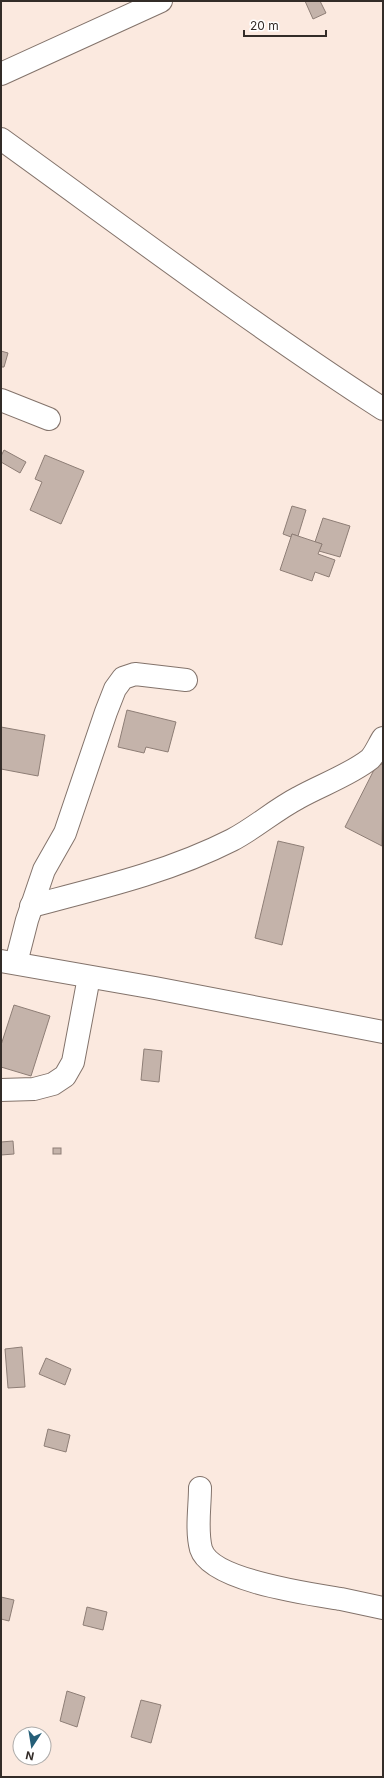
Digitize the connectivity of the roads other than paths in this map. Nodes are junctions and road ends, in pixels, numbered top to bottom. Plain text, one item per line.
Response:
1 (161, 1) edge
2 (1, 74) edge
3 (1, 139) edge
4 (1, 400) edge
5 (383, 410) edge
6 (49, 419) dead end
7 (186, 680) dead end
8 (383, 738) edge
9 (31, 906) junction
10 (8, 962) edge
11 (89, 977) junction
12 (383, 1032) edge
13 (1, 1090) edge
14 (200, 1488) dead end
15 (383, 1608) edge

1 - 2 street
3 - 5 street
4 - 6 street
7 - 9 street
8 - 9 street
9 - 10 street
10 - 11 street
11 - 12 street
11 - 13 street
14 - 15 street

